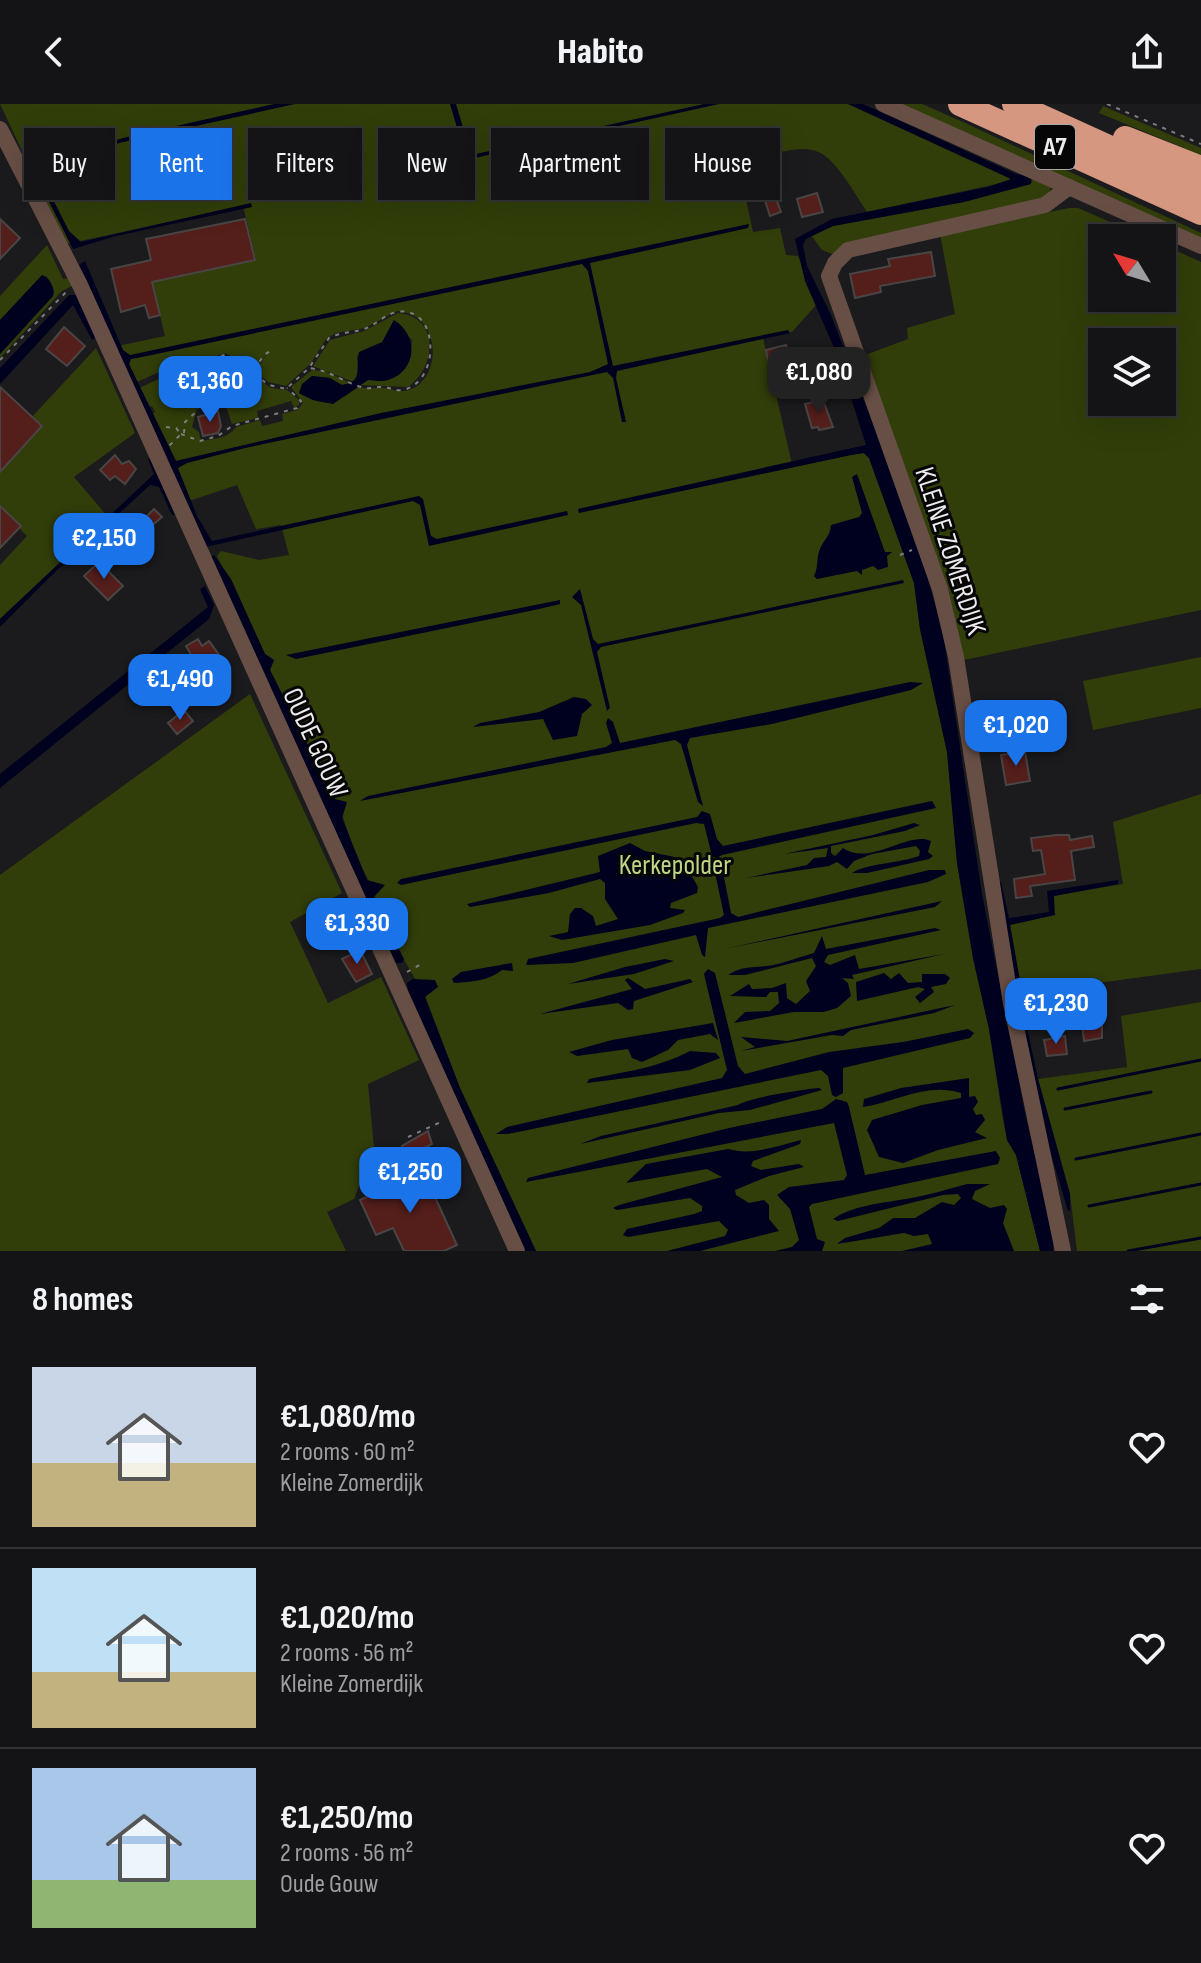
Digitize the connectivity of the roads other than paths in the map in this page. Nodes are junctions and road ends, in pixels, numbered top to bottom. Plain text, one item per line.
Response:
1 (883, 104) edge
2 (960, 104) edge
3 (1014, 104) edge
4 (1049, 120) junction
5 (0, 129) edge
6 (1201, 168) edge
7 (1069, 187) junction
8 (1201, 189) edge
9 (1201, 213) edge
10 (1201, 246) edge
11 (517, 1251) edge
12 (1063, 1251) edge

1 - 7 street
2 - 9 highway, A7
3 - 4 highway, A7
4 - 6 highway, A7
4 - 8 highway, A7
5 - 11 street, OUDE GOUW
7 - 10 street
7 - 12 street, KLEINE ZOMERDIJK

